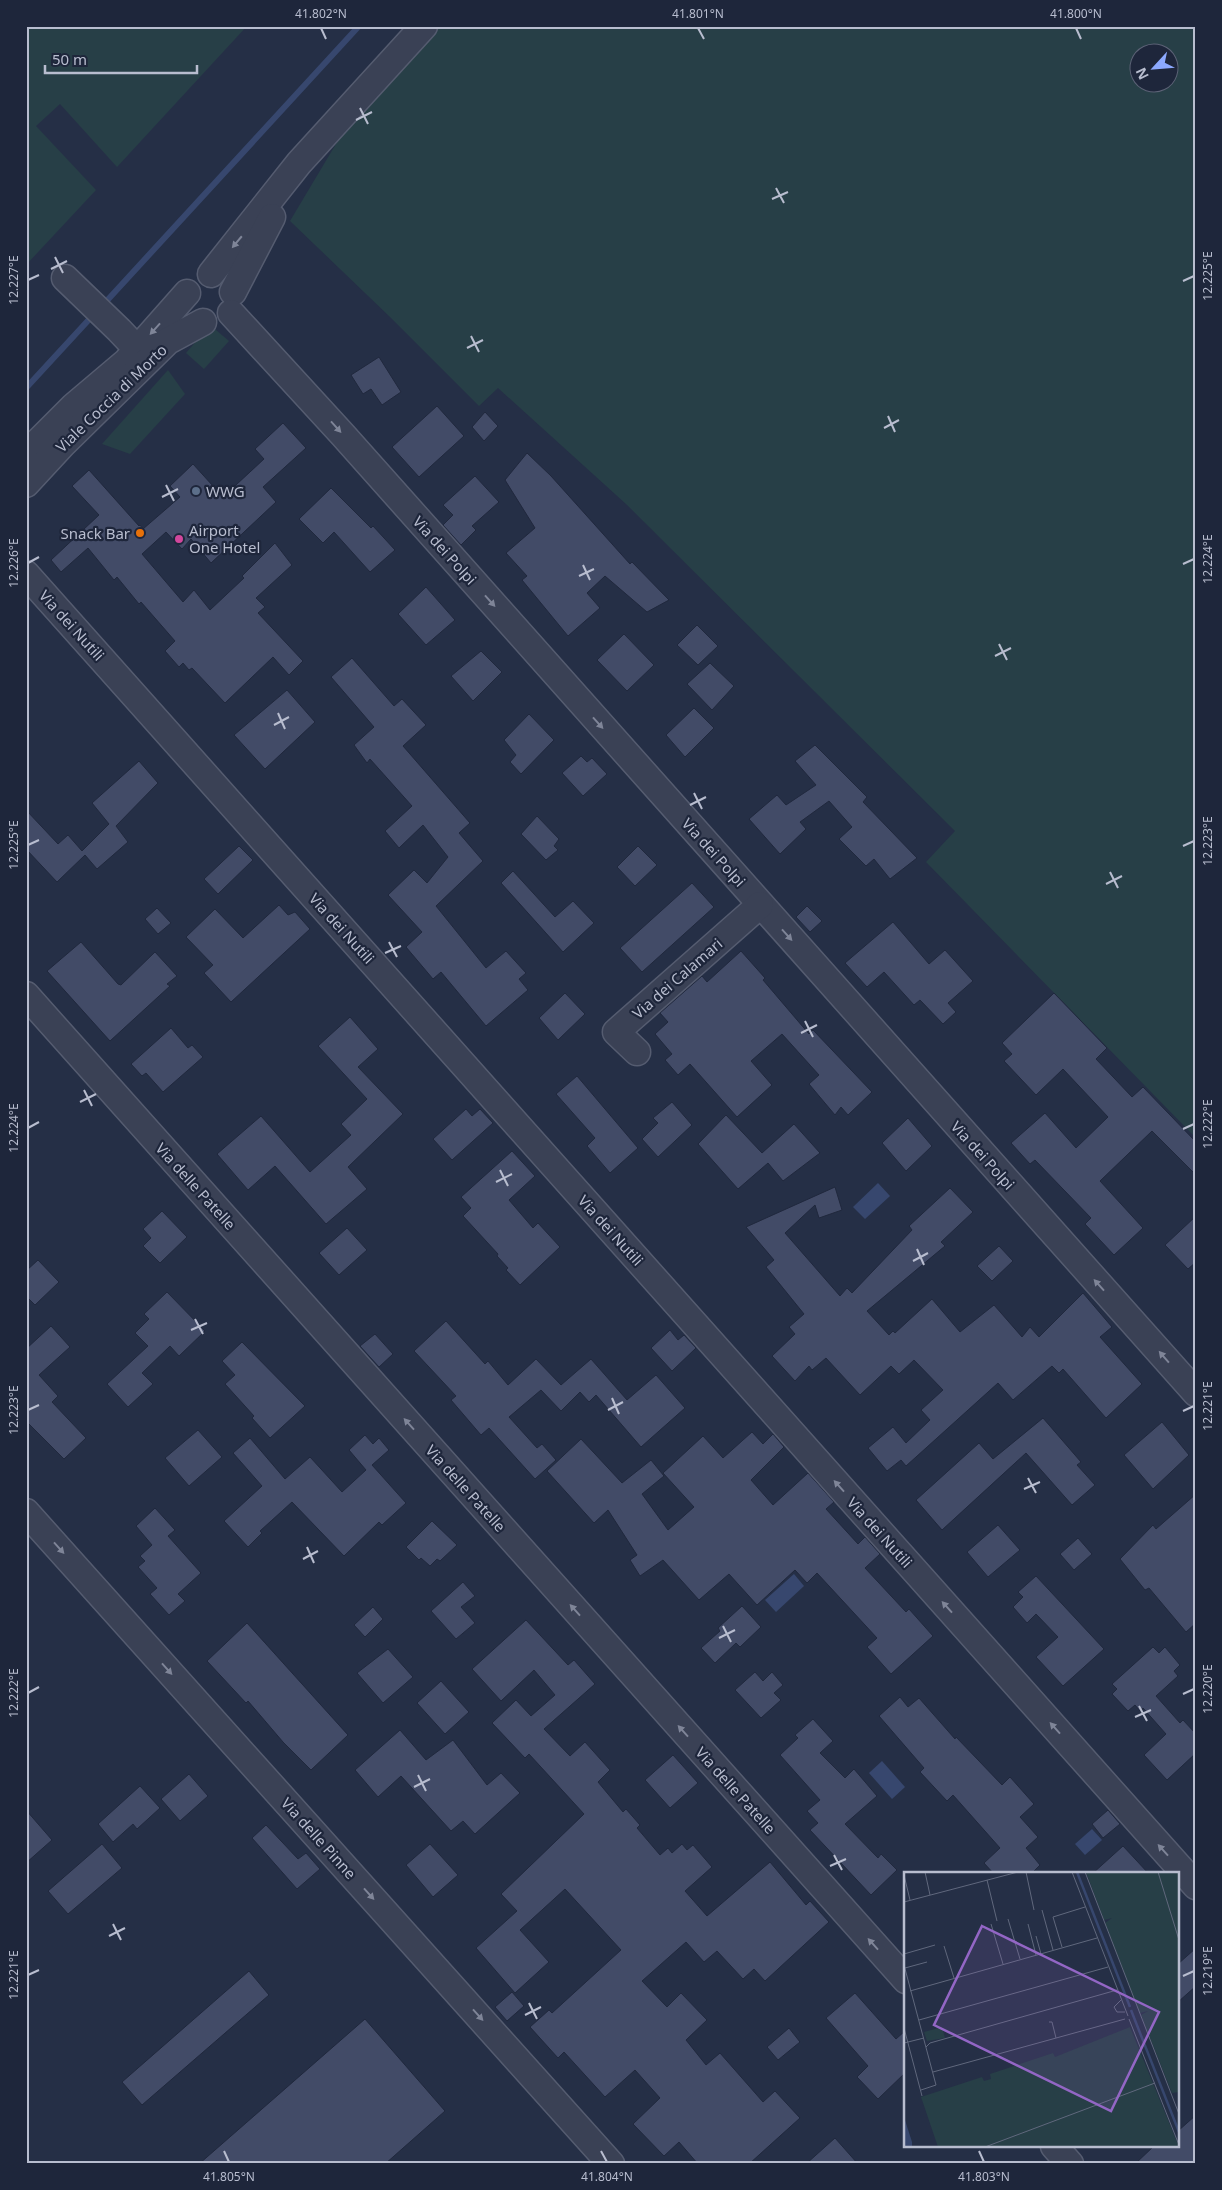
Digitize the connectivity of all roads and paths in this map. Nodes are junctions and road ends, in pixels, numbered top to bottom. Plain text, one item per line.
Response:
1 (424, 26) edge
2 (300, 163) junction
3 (211, 274) junction
4 (65, 278) dead end
5 (187, 293) junction
6 (232, 302) junction
7 (203, 322) junction
8 (137, 350) junction
9 (26, 454) edge
10 (26, 484) edge
11 (26, 574) edge
12 (760, 905) junction
13 (26, 995) edge
14 (637, 1052) dead end
15 (1196, 1393) edge
16 (26, 1512) edge
17 (1196, 1886) edge
18 (904, 1978) edge
19 (1056, 2148) edge
20 (611, 2164) edge
21 (1070, 2164) edge

1 - 2 street
2 -> 3 street
2 - 6 street
3 - 5 street
3 - 6 street
4 - 8 street
5 - 7 street
5 -> 8 street, Viale Coccia di Morto
6 - 7 street
6 -> 12 street, Via dei Polpi
7 - 10 street, Viale Coccia di Morto
8 - 9 street, Viale Coccia di Morto
17 -> 11 street, Via dei Nutili
12 - 14 street, Via dei Calamari
12 - 15 street, Via dei Polpi
18 -> 13 street, Via delle Patelle
16 -> 20 street, Via delle Pinne
19 - 21 street

